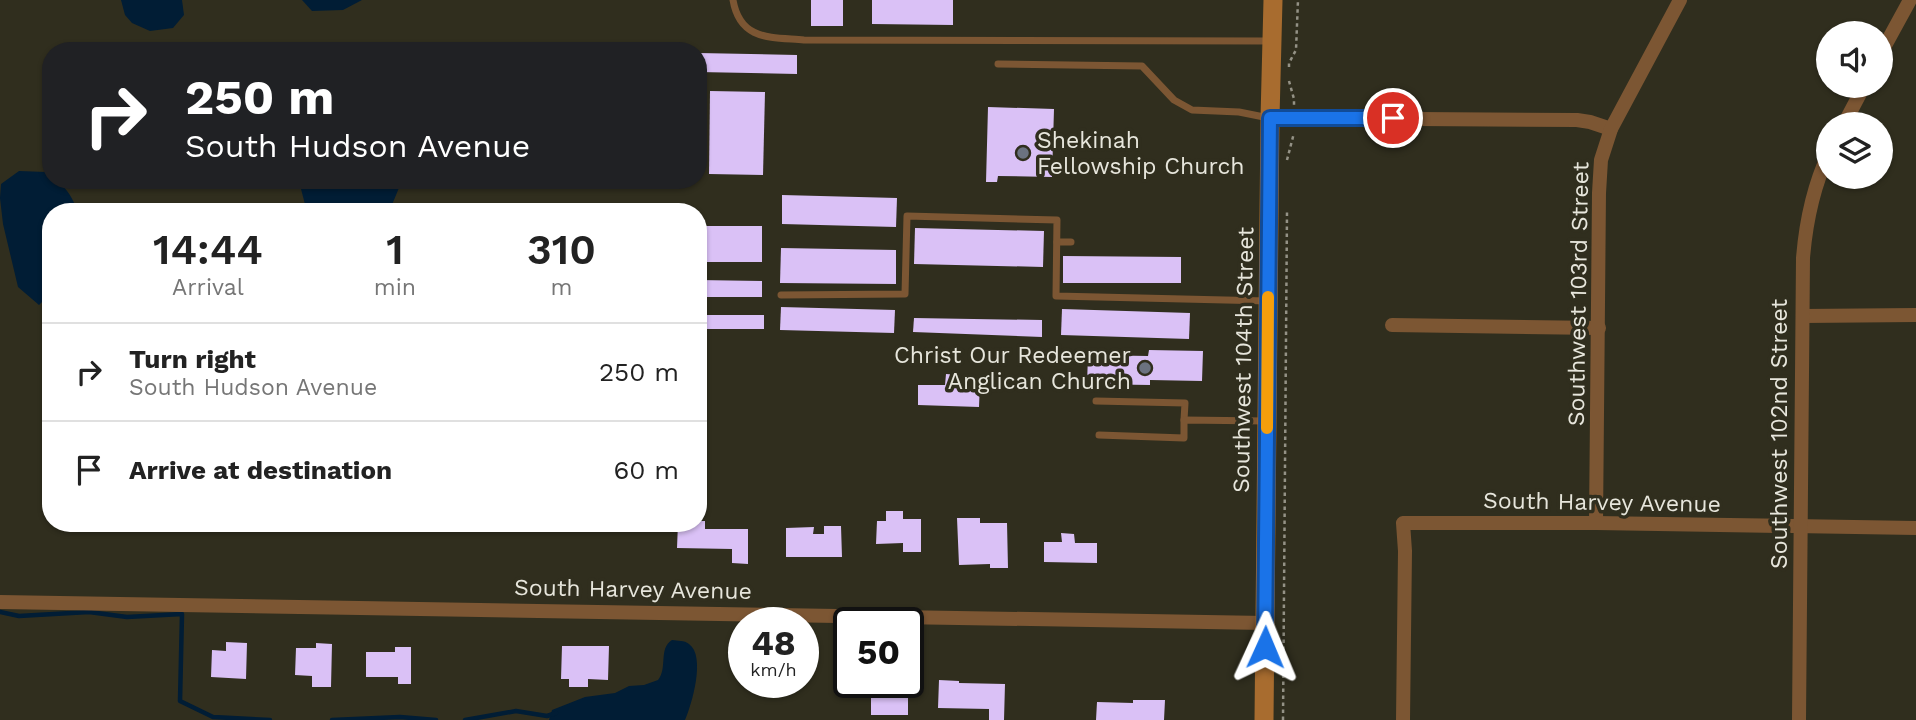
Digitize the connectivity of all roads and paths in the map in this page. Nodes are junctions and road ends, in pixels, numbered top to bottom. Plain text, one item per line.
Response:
1 (733, 0) edge
2 (1273, 0) edge
3 (1298, 0) edge
4 (1680, 0) edge
5 (1910, 0) edge
6 (1893, 31) edge
7 (1272, 41) junction
8 (998, 64) dead end
9 (1270, 118) junction
10 (1294, 118) junction
11 (1611, 129) junction
12 (1287, 161) dead end
13 (1816, 184) edge
14 (1287, 203) dead end
15 (1057, 242) junction
16 (1070, 242) dead end
17 (781, 295) dead end
18 (1268, 301) junction
19 (1916, 314) edge
20 (1802, 316) junction
21 (1392, 325) dead end
22 (1599, 328) junction
23 (1096, 401) dead end
24 (1184, 420) junction
25 (1267, 422) junction
26 (1099, 435) dead end
27 (1596, 523) junction
28 (1802, 527) junction
29 (1916, 528) edge
30 (0, 602) edge
31 (1265, 623) junction
32 (1264, 720) edge
33 (1283, 720) edge
34 (1403, 720) edge
35 (1799, 720) edge

1 - 7 lane
2 - 7 main road, Southwest 104th Street
3 - 10 path
4 - 11 street, Southwest 103rd Street
5 - 6 street
7 - 9 main road, Southwest 104th Street
8 - 9 lane
9 - 10 street
9 - 18 main road, Southwest 104th Street
10 - 11 street
10 - 12 path
11 - 22 street, Southwest 103rd Street
13 - 20 street, Southwest 102nd Street
14 - 33 path
15 - 16 lane
15 - 17 lane
15 - 18 lane
18 - 25 main road, Southwest 104th Street
19 - 20 street
20 - 28 street, Southwest 102nd Street
21 - 22 street
22 - 27 street, Southwest 103rd Street
23 - 24 lane
24 - 25 lane
24 - 26 lane
25 - 31 main road, Southwest 104th Street
27 - 28 street, South Harvey Avenue
27 - 34 street, South Harvey Avenue
28 - 29 street, South Harvey Avenue
28 - 35 street, Southwest 102nd Street
30 - 31 street, South Harvey Avenue
31 - 32 main road, Southwest 104th Street

